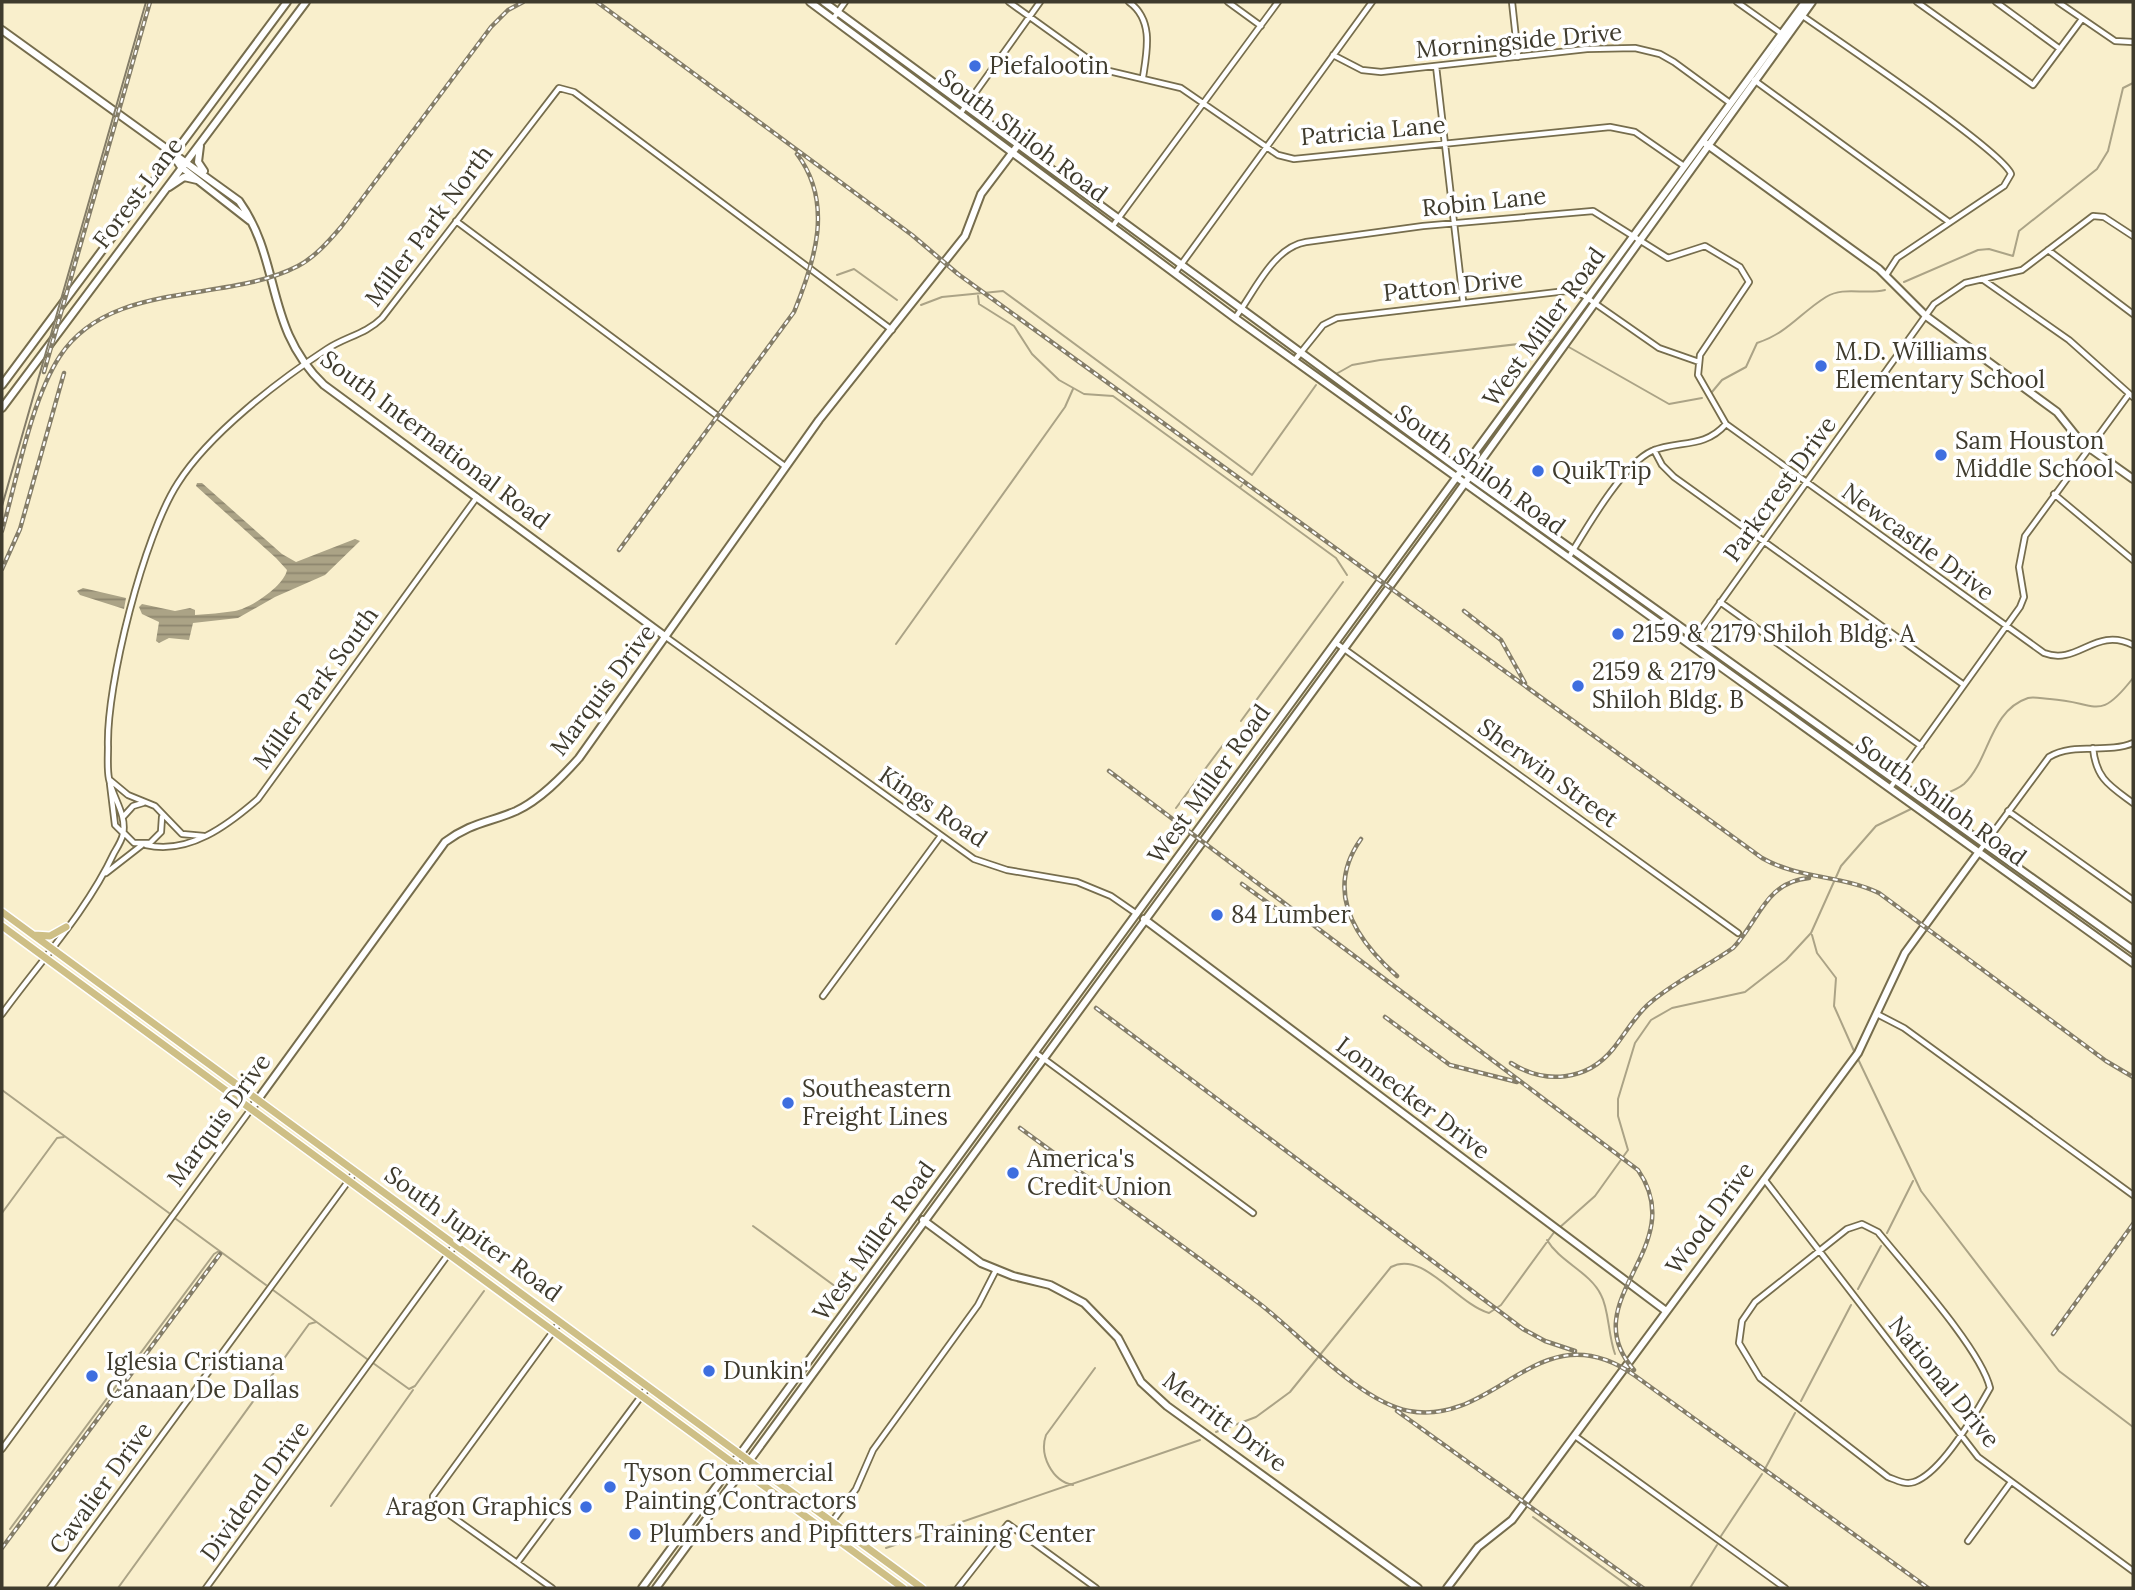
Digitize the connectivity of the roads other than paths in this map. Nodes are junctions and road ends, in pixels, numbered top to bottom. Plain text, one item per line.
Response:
1 (287, 2) edge
2 (306, 2) edge
3 (810, 2) edge
4 (824, 2) edge
5 (845, 2) edge
6 (1009, 2) edge
7 (1040, 2) edge
8 (1129, 2) edge
9 (1228, 2) edge
10 (1278, 2) edge
11 (1372, 2) edge
12 (1512, 2) edge
13 (1737, 2) edge
14 (1805, 2) edge
15 (1811, 2) edge
16 (1917, 2) edge
17 (1996, 2) edge
18 (2058, 2) edge
19 (838, 12) junction
20 (1800, 14) junction
21 (1029, 16) junction
22 (833, 19) junction
23 (2082, 19) junction
24 (1261, 26) junction
25 (2, 30) edge
26 (1784, 36) junction
27 (2133, 42) edge
28 (2060, 49) junction
29 (1333, 55) junction
30 (1518, 57) junction
31 (239, 66) junction
32 (1436, 66) junction
33 (250, 75) junction
34 (1143, 77) junction
35 (1752, 79) junction
36 (1205, 102) junction
37 (1733, 105) junction
38 (965, 106) junction
39 (960, 114) junction
40 (202, 140) junction
41 (1706, 143) junction
42 (1018, 145) junction
43 (1445, 145) junction
44 (1266, 147) junction
45 (1013, 153) junction
46 (173, 155) junction
47 (184, 164) junction
48 (1687, 168) junction
49 (208, 181) junction
50 (159, 195) junction
51 (1118, 219) junction
52 (456, 221) junction
53 (1949, 222) junction
54 (1454, 223) junction
55 (1112, 227) junction
56 (2133, 236) edge
57 (1637, 238) junction
58 (2048, 250) junction
59 (1180, 265) junction
60 (1175, 273) junction
61 (1886, 275) junction
62 (1982, 278) junction
63 (1463, 302) junction
64 (1590, 302) junction
65 (1240, 310) junction
66 (2133, 314) edge
67 (1926, 316) junction
68 (1235, 318) junction
69 (892, 330) junction
70 (1300, 353) junction
71 (1294, 360) junction
72 (1699, 362) junction
73 (304, 366) junction
74 (2, 385) edge
75 (2, 394) edge
76 (2131, 396) edge
77 (8, 400) junction
78 (2, 408) edge
79 (1726, 424) junction
80 (2089, 447) junction
81 (1654, 450) junction
82 (786, 467) junction
83 (1459, 474) junction
84 (1469, 476) junction
85 (2133, 479) edge
86 (1465, 482) junction
87 (1805, 483) junction
88 (2054, 494) junction
89 (477, 497) junction
90 (1763, 541) junction
91 (1571, 553) junction
92 (2133, 559) edge
93 (1720, 602) junction
94 (2006, 627) junction
95 (666, 637) junction
96 (1696, 637) junction
97 (1336, 643) junction
98 (1690, 645) junction
99 (2133, 645) edge
100 (1343, 650) junction
101 (1965, 685) junction
102 (2133, 743) edge
103 (1921, 746) junction
104 (2093, 748) junction
105 (1896, 779) junction
106 (109, 780) junction
107 (1890, 788) junction
108 (147, 803) junction
109 (2133, 803) edge
110 (2008, 811) junction
111 (161, 813) junction
112 (123, 817) junction
113 (124, 833) junction
114 (207, 836) junction
115 (940, 837) junction
116 (1985, 843) junction
117 (144, 845) junction
118 (1978, 853) junction
119 (105, 874) junction
120 (2133, 900) edge
121 (2, 912) edge
122 (1137, 915) junction
123 (1145, 920) junction
124 (2, 926) edge
125 (66, 927) junction
126 (1738, 933) dead end
127 (34, 935) junction
128 (51, 948) junction
129 (2133, 950) edge
130 (44, 957) junction
131 (2133, 963) edge
132 (823, 996) dead end
133 (2, 1014) edge
134 (1877, 1014) junction
135 (154, 1024) junction
136 (147, 1032) junction
137 (1039, 1055) junction
138 (257, 1100) junction
139 (251, 1109) junction
140 (355, 1172) junction
141 (1763, 1178) junction
142 (348, 1181) junction
143 (2133, 1195) edge
144 (407, 1210) junction
145 (1253, 1213) dead end
146 (917, 1215) junction
147 (400, 1219) junction
148 (924, 1221) junction
149 (455, 1245) junction
150 (1819, 1251) junction
151 (449, 1254) junction
152 (996, 1270) junction
153 (507, 1283) junction
154 (500, 1292) junction
155 (1666, 1311) junction
156 (560, 1322) junction
157 (553, 1331) junction
158 (648, 1387) junction
159 (641, 1395) junction
160 (1574, 1435) junction
161 (1959, 1435) junction
162 (2, 1449) edge
163 (740, 1455) junction
164 (748, 1461) junction
165 (734, 1462) junction
166 (742, 1469) junction
167 (2011, 1482) junction
168 (832, 1522) junction
169 (826, 1530) junction
170 (1968, 1541) dead end
171 (517, 1563) junction
172 (657, 1569) junction
173 (2133, 1571) edge
174 (666, 1575) junction
175 (50, 1588) edge
176 (206, 1588) edge
177 (552, 1588) edge
178 (642, 1588) edge
179 (656, 1588) edge
180 (903, 1588) edge
181 (922, 1588) edge
182 (958, 1588) edge
183 (1096, 1588) edge
184 (1418, 1588) edge
185 (1447, 1588) edge
186 (1785, 1588) edge

1 - 31 main road, Forest Lane
2 - 33 main road, Forest Lane
3 - 22 main road, South Shiloh Road
4 - 19 main road, South Shiloh Road
5 - 19 street
6 - 21 street, Patricia Lane
7 - 21 street
8 - 34 street
9 - 24 street
10 - 24 street
11 - 29 street
12 - 30 street
13 - 26 street
14 - 20 main road, West Miller Road
15 - 20 main road, West Miller Road
16 - 28 street
17 - 28 street
18 - 23 street
19 - 22 street
19 - 38 main road, South Shiloh Road
20 - 26 main road, West Miller Road
20 - 53 street
21 - 34 street, Patricia Lane
21 - 38 street
22 - 39 main road, South Shiloh Road
23 - 27 street
23 - 28 street
24 - 36 street
25 - 46 main road, South International Road
26 - 35 main road, West Miller Road
29 - 32 street, Morningside Drive
29 - 44 street
30 - 32 street, Morningside Drive
30 - 37 street, Morningside Drive
31 - 33 main road
31 - 46 main road, Forest Lane
32 - 43 street
33 - 40 main road, Forest Lane
34 - 36 street, Patricia Lane
35 - 37 main road, West Miller Road
35 - 53 street
36 - 44 street, Patricia Lane
36 - 51 street
37 - 41 main road, West Miller Road
38 - 39 street
38 - 42 main road, South Shiloh Road
39 - 45 main road, South Shiloh Road
40 - 47 main road, Forest Lane
40 - 49 main road
41 - 48 main road, West Miller Road
41 - 61 main road
42 - 45 main road, Marquis Drive
42 - 51 main road, South Shiloh Road
43 - 44 street, Patricia Lane
43 - 48 street, Patricia Lane
43 - 54 street
44 - 59 street
45 - 55 main road, South Shiloh Road
45 - 69 main road, Marquis Drive
46 - 47 main road, South International Road
46 - 74 main road, Forest Lane
47 - 49 main road, South International Road
47 - 50 main road, Forest Lane
48 - 57 main road, West Miller Road
49 - 50 main road
49 - 73 main road, South International Road
50 - 77 main road, Forest Lane
51 - 55 street
51 - 59 main road, South Shiloh Road
52 - 69 street, Miller Park North
52 - 73 street, Miller Park North
52 - 82 street
53 - 61 street
54 - 57 street, Robin Lane
54 - 63 street
54 - 65 street, Robin Lane
55 - 60 main road, South Shiloh Road
56 - 58 street, Parkcrest Drive
57 - 64 main road, West Miller Road
57 - 72 street, Robin Lane
58 - 62 street, Parkcrest Drive
58 - 66 street
59 - 60 street
59 - 65 main road, South Shiloh Road
60 - 68 main road, South Shiloh Road
61 - 67 main road
62 - 67 street, Parkcrest Drive
62 - 76 street
63 - 64 street, Patton Drive
63 - 70 street, Patton Drive
64 - 72 street, Patton Drive
64 - 83 main road, West Miller Road
64 - 84 main road, West Miller Road
65 - 68 street, Robin Lane
65 - 70 main road, South Shiloh Road
67 - 80 main road
67 - 87 street, Parkcrest Drive
68 - 71 main road, South Shiloh Road
69 - 82 main road, Marquis Drive
70 - 71 street, Patton Drive
70 - 83 main road, South Shiloh Road
71 - 83 main road, South Shiloh Road
72 - 79 street, Newcastle Drive
73 - 89 main road, South International Road
73 - 106 street, Miller Park North
75 - 77 main road
76 - 80 street
77 - 78 main road, Forest Lane
79 - 81 street
79 - 87 street, Newcastle Drive
80 - 85 main road
80 - 88 street
81 - 90 street
81 - 91 street
82 - 95 main road, Marquis Drive
83 - 84 main road, South Shiloh Road
83 - 86 main road, South Shiloh Road
83 - 97 main road, West Miller Road
84 - 86 main road, West Miller Road
84 - 91 main road, South Shiloh Road
86 - 91 main road, South Shiloh Road
86 - 100 main road, West Miller Road
87 - 90 street, Parkcrest Drive
87 - 94 street, Newcastle Drive
88 - 92 street
88 - 94 street
89 - 95 main road, South International Road
89 - 114 street, Miller Park South
90 - 93 street, Parkcrest Drive
90 - 101 street
91 - 96 main road, South Shiloh Road
91 - 98 main road, South Shiloh Road
93 - 96 street, Parkcrest Drive
93 - 103 street
94 - 99 street, Newcastle Drive
94 - 101 street
95 - 115 street, Kings Road
95 - 138 main road, Marquis Drive
96 - 98 street, Parkcrest Drive
96 - 105 main road, South Shiloh Road
97 - 100 street, Sherwin Street
97 - 122 main road, West Miller Road
98 - 107 main road, South Shiloh Road
100 - 123 main road, West Miller Road
100 - 126 street, Sherwin Street
101 - 103 street
102 - 104 street
103 - 105 street
104 - 109 street
104 - 110 street
105 - 107 street
105 - 116 main road, South Shiloh Road
106 - 108 street
106 - 112 street, Miller Park North
106 - 113 street
107 - 118 main road, South Shiloh Road
108 - 111 street
108 - 112 street
110 - 116 street
110 - 120 street
111 - 114 street
111 - 117 street
112 - 113 street, Miller Park North
113 - 117 street
113 - 119 street, Miller Park North
114 - 117 street, Miller Park South
115 - 122 street, Kings Road
115 - 132 street
116 - 118 street
116 - 129 main road, South Shiloh Road
117 - 119 street
118 - 131 main road, South Shiloh Road
118 - 134 main road, Wood Drive
119 - 125 street
121 - 127 main road, South Jupiter Road
122 - 123 main road, Lonnecker Drive
122 - 137 main road, West Miller Road
123 - 137 main road, West Miller Road
123 - 155 main road, Lonnecker Drive
124 - 130 main road, South Jupiter Road
125 - 127 main road
125 - 128 street
127 - 128 main road, South Jupiter Road
128 - 130 street
128 - 135 main road, South Jupiter Road
130 - 133 street
130 - 136 main road, South Jupiter Road
134 - 141 main road, Wood Drive
134 - 143 street
135 - 136 main road
135 - 138 main road, South Jupiter Road
136 - 139 main road, South Jupiter Road
137 - 145 street
137 - 146 main road, West Miller Road
137 - 148 main road, West Miller Road
138 - 139 main road, Marquis Drive
138 - 140 main road, South Jupiter Road
139 - 142 main road, South Jupiter Road
139 - 162 street, Marquis Drive
140 - 142 street, Cavalier Drive
140 - 144 main road, South Jupiter Road
141 - 150 street, National Drive
141 - 155 main road, Wood Drive
142 - 147 main road, South Jupiter Road
142 - 175 street, Cavalier Drive
144 - 147 main road
144 - 149 main road, South Jupiter Road
146 - 148 main road, Merritt Drive
146 - 163 main road, West Miller Road
147 - 151 main road, South Jupiter Road
148 - 152 main road, Merritt Drive
148 - 164 main road, West Miller Road
149 - 151 street, Dividend Drive
149 - 153 main road, South Jupiter Road
150 - 161 street, National Drive
150 - 161 street
150 - 161 street
151 - 154 main road, South Jupiter Road
151 - 176 street, Dividend Drive
152 - 168 street
152 - 184 main road, Merritt Drive
153 - 154 main road
153 - 156 main road, South Jupiter Road
154 - 157 main road, South Jupiter Road
155 - 160 main road, Wood Drive
156 - 157 street
156 - 158 main road, South Jupiter Road
157 - 159 main road, South Jupiter Road
157 - 171 street
158 - 159 street
158 - 163 main road, South Jupiter Road
159 - 165 main road, South Jupiter Road
159 - 171 street
160 - 185 main road, Wood Drive
160 - 186 street
161 - 167 street, National Drive
163 - 164 main road, South Jupiter Road
163 - 165 main road, West Miller Road
164 - 166 main road, West Miller Road
164 - 168 main road, South Jupiter Road
165 - 166 main road, South Jupiter Road
165 - 172 main road, West Miller Road
166 - 169 main road, South Jupiter Road
166 - 174 main road, West Miller Road
167 - 170 street
167 - 173 street, National Drive
168 - 169 street
168 - 181 main road, South Jupiter Road
169 - 180 main road, South Jupiter Road
171 - 177 street
172 - 174 main road
172 - 178 main road, West Miller Road
174 - 179 main road, West Miller Road
182 - 183 street

